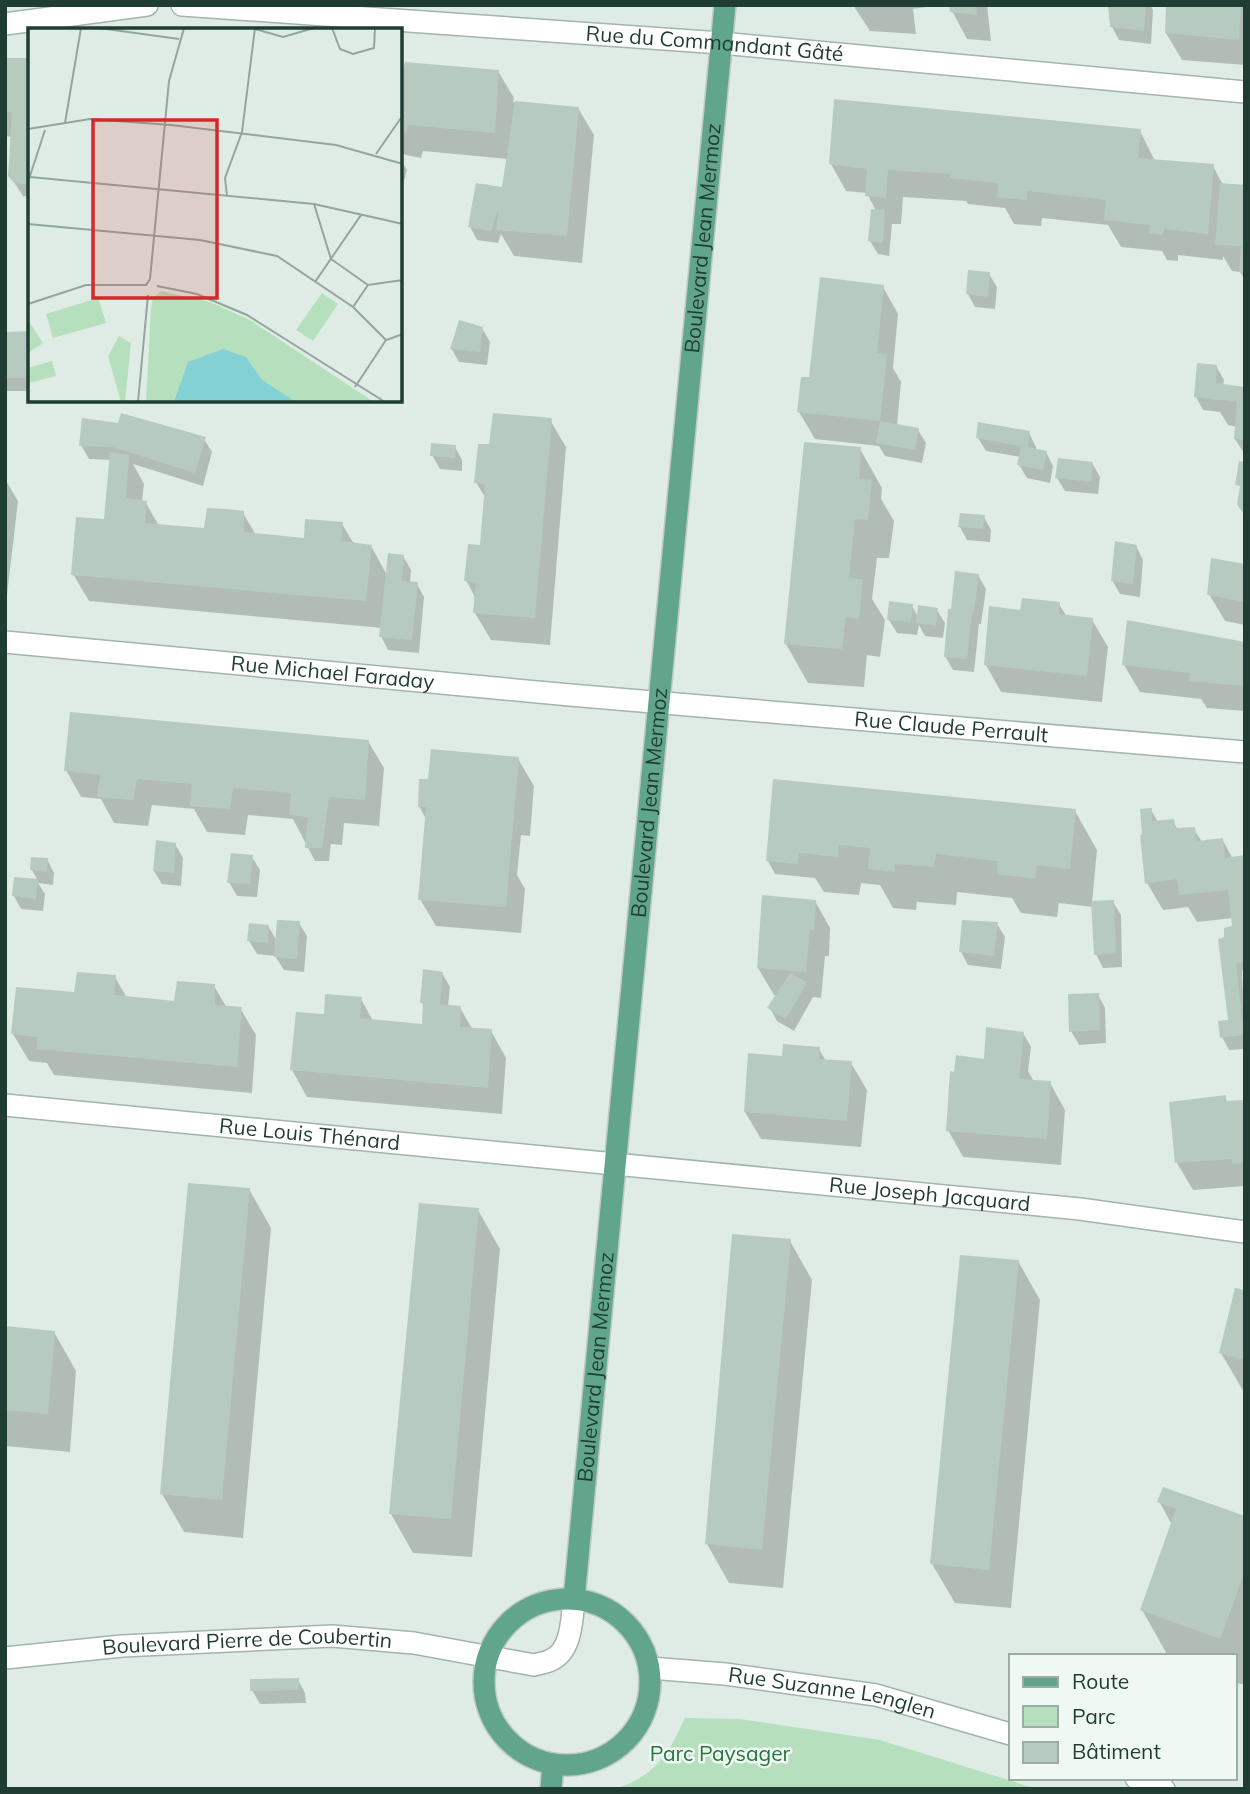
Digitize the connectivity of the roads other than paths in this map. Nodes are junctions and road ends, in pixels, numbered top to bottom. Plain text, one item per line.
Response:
1 (147, 5) edge
2 (182, 5) edge
3 (725, 5) edge
4 (5, 24) edge
5 (721, 43) junction
6 (1245, 92) edge
7 (5, 642) edge
8 (659, 703) junction
9 (1245, 752) edge
10 (5, 1105) edge
11 (615, 1164) junction
12 (1245, 1232) edge
13 (574, 1599) junction
14 (488, 1656) junction
15 (5, 1658) edge
16 (650, 1668) junction
17 (1009, 1734) edge
18 (553, 1764) junction
19 (1141, 1780) edge
20 (551, 1789) edge
21 (1164, 1789) edge

1 - 4 street
2 - 5 street, Rue du Commandant Gâté
3 - 5 main road, Boulevard Jean Mermoz
5 - 6 street, Rue du Commandant Gâté
5 - 8 main road, Boulevard Jean Mermoz
7 - 8 street, Rue Michael Faraday
8 - 9 street, Rue Claude Perrault
8 - 11 main road, Boulevard Jean Mermoz
10 - 11 street, Rue Louis Thénard
11 - 12 street, Rue Joseph Jacquard
11 - 13 main road, Boulevard Jean Mermoz
13 - 14 main road
13 - 14 street, Boulevard Pierre de Coubertin
13 - 16 main road
14 - 15 street, Boulevard Pierre de Coubertin
14 - 18 main road
16 - 17 street, Rue Suzanne Lenglen
16 - 18 main road
18 - 20 main road
19 - 21 street

